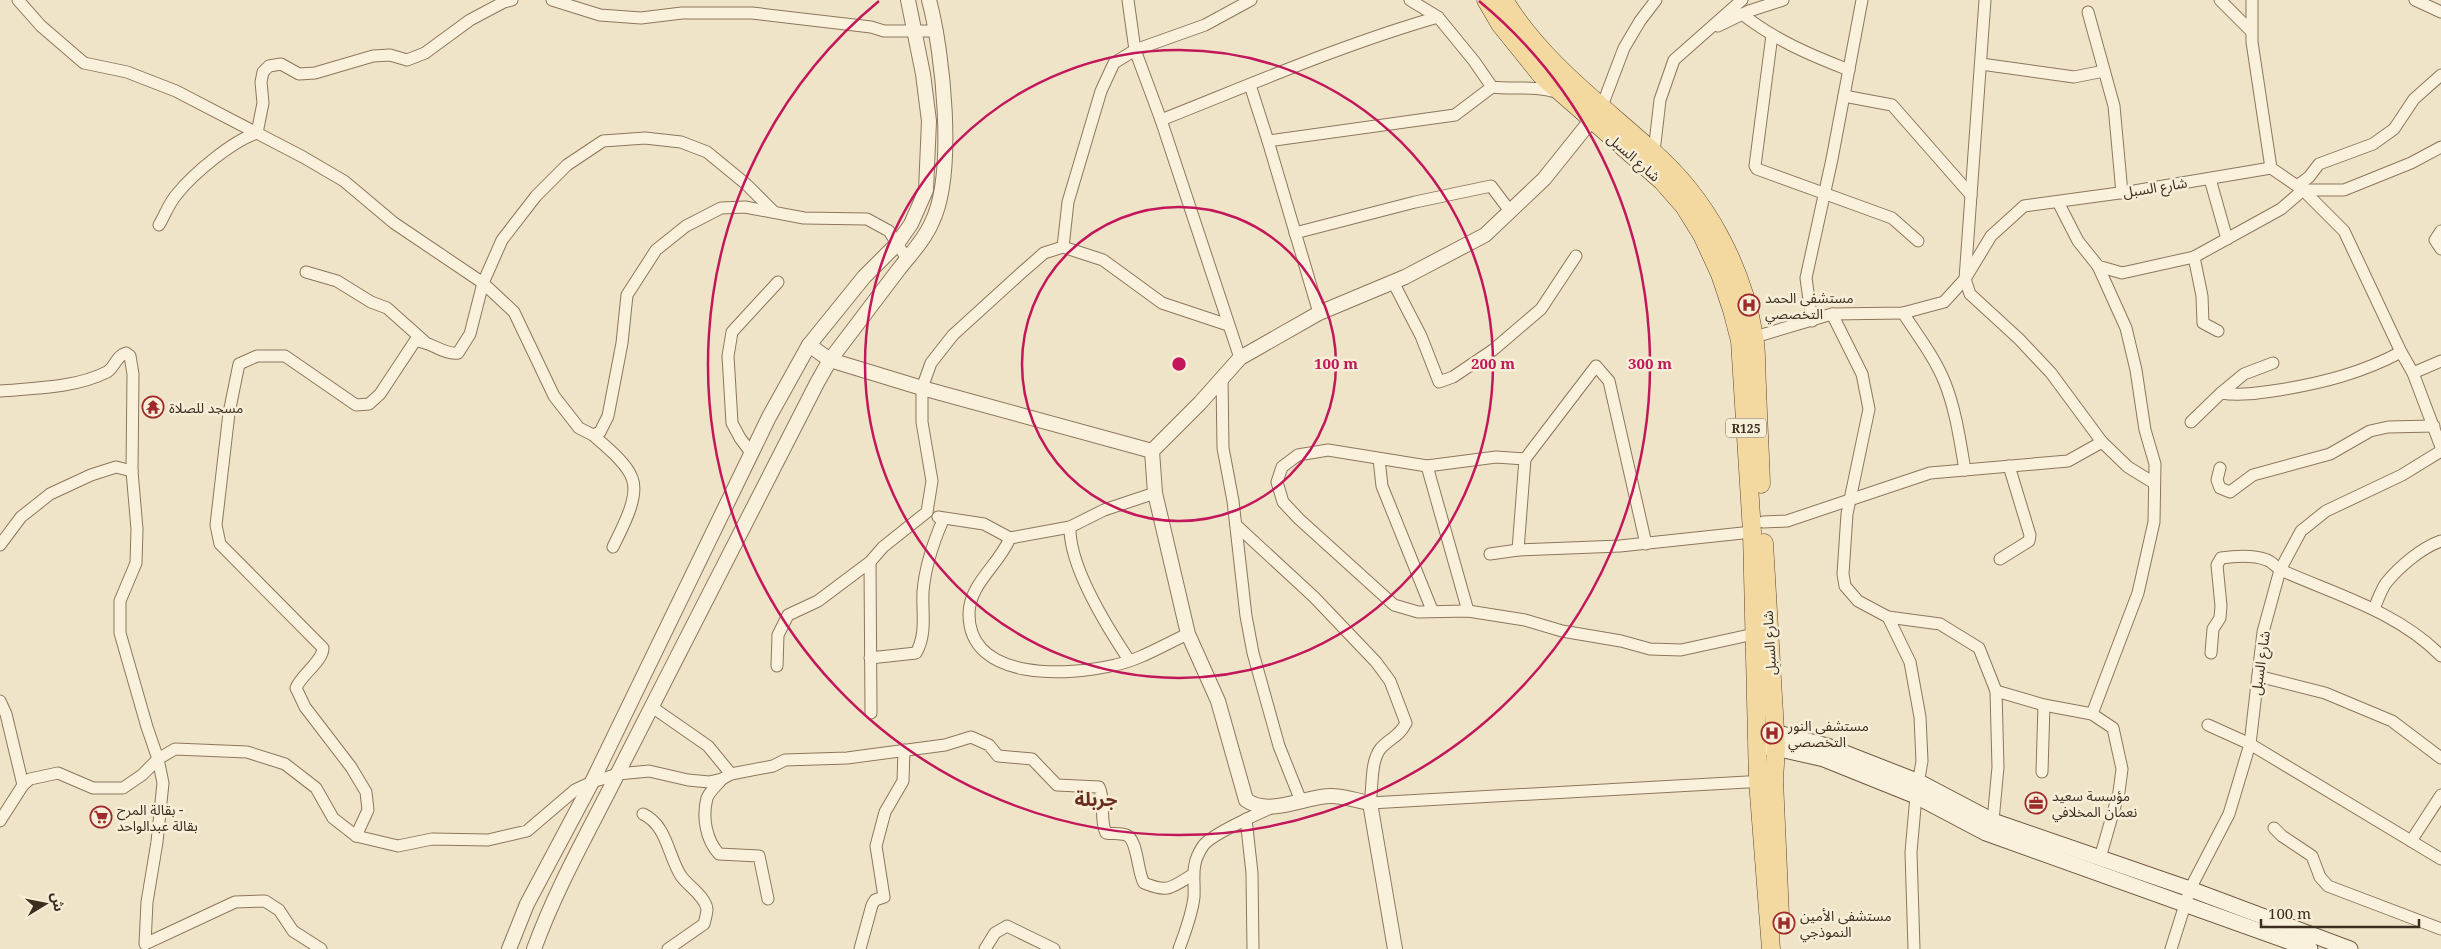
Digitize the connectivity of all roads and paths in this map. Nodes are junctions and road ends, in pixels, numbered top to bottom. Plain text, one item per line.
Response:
1 (512, 0) edge
2 (552, 0) edge
3 (908, 0) edge
4 (929, 0) edge
5 (1128, 0) edge
6 (1251, 0) edge
7 (1410, 0) edge
8 (1486, 0) edge
9 (1504, 0) edge
10 (1656, 0) edge
11 (1742, 0) edge
12 (1783, 0) edge
13 (1862, 0) edge
14 (1985, 0) edge
15 (2220, 0) edge
16 (2252, 0) edge
17 (2415, 0) edge
18 (22, 1) edge
19 (2088, 12) dead end
20 (2441, 12) edge
21 (1742, 14) junction
22 (1438, 17) junction
23 (937, 31) junction
24 (2251, 31) junction
25 (915, 32) junction
26 (1706, 32) junction
27 (1772, 36) junction
28 (1135, 50) junction
29 (1980, 64) junction
30 (1849, 70) junction
31 (2104, 71) junction
32 (2441, 75) edge
33 (1250, 85) junction
34 (1492, 87) junction
35 (1564, 94) junction
36 (1844, 96) junction
37 (1596, 113) junction
38 (1161, 120) junction
39 (257, 133) junction
40 (1268, 141) junction
41 (2441, 147) edge
42 (1654, 152) junction
43 (2270, 168) junction
44 (2210, 178) junction
45 (2300, 188) junction
46 (2122, 193) junction
47 (1824, 194) junction
48 (1971, 195) junction
49 (2058, 202) junction
50 (774, 212) junction
51 (1510, 212) junction
52 (159, 225) dead end
53 (2441, 231) edge
54 (1295, 233) junction
55 (2227, 239) junction
56 (1918, 241) dead end
57 (897, 244) junction
58 (1063, 247) junction
59 (2441, 249) edge
60 (1576, 256) dead end
61 (2194, 257) junction
62 (907, 259) junction
63 (2098, 266) junction
64 (306, 272) dead end
65 (1965, 279) junction
66 (778, 282) dead end
67 (1393, 282) junction
68 (483, 283) junction
69 (1319, 312) junction
70 (1903, 313) junction
71 (1832, 314) junction
72 (1812, 320) junction
73 (1228, 325) junction
74 (2218, 331) dead end
75 (1747, 339) junction
76 (424, 341) junction
77 (809, 345) junction
78 (2401, 352) junction
79 (1240, 358) junction
80 (830, 360) junction
81 (2441, 361) edge
82 (2274, 363) dead end
83 (2413, 373) junction
84 (1222, 378) junction
85 (922, 388) junction
86 (0, 392) edge
87 (2221, 393) junction
88 (2191, 422) dead end
89 (2434, 426) junction
90 (594, 435) junction
91 (2102, 442) junction
92 (2441, 447) edge
93 (1152, 451) junction
94 (2441, 451) edge
95 (752, 454) junction
96 (1379, 459) junction
97 (1525, 459) junction
98 (1427, 466) junction
99 (2009, 466) junction
100 (2220, 468) dead end
101 (1965, 470) junction
102 (132, 471) junction
103 (2154, 484) junction
104 (1155, 492) junction
105 (1850, 501) junction
106 (927, 512) junction
107 (942, 520) junction
108 (1236, 525) junction
109 (1757, 527) junction
110 (1070, 528) junction
111 (1010, 538) junction
112 (2441, 541) edge
113 (0, 544) edge
114 (1646, 544) junction
115 (613, 547) dead end
116 (1518, 550) junction
117 (1490, 554) dead end
118 (2000, 559) dead end
119 (870, 562) junction
120 (2280, 570) junction
121 (2374, 608) junction
122 (1432, 610) junction
123 (1468, 612) junction
124 (1888, 617) junction
125 (1188, 634) junction
126 (1754, 634) junction
127 (2436, 644) edge
128 (2211, 653) dead end
129 (2441, 656) edge
130 (870, 658) junction
131 (1129, 660) junction
132 (777, 666) dead end
133 (2258, 676) junction
134 (1996, 691) junction
135 (0, 701) edge
136 (2044, 705) junction
137 (652, 707) junction
138 (871, 714) dead end
139 (2092, 714) junction
140 (2208, 726) dead end
141 (1766, 740) junction
142 (2250, 744) junction
143 (904, 750) junction
144 (2441, 758) edge
145 (158, 759) junction
146 (2042, 772) dead end
147 (618, 774) junction
148 (726, 777) junction
149 (1766, 780) junction
150 (592, 782) junction
151 (23, 785) junction
152 (1917, 789) junction
153 (2441, 795) edge
154 (1301, 801) junction
155 (1370, 803) junction
156 (1277, 806) junction
157 (644, 814) dead end
158 (1246, 819) junction
159 (0, 820) edge
160 (1993, 821) junction
161 (2274, 828) dead end
162 (356, 836) junction
163 (2411, 841) junction
164 (2100, 858) junction
165 (2441, 859) edge
166 (1192, 875) junction
167 (2188, 896) junction
168 (768, 899) dead end
169 (2441, 929) edge
170 (145, 947) edge
171 (321, 949) edge
172 (509, 949) edge
173 (534, 949) edge
174 (668, 949) edge
175 (860, 949) edge
176 (985, 949) edge
177 (1054, 949) edge
178 (1179, 949) edge
179 (1254, 949) edge
180 (1395, 949) edge
181 (1771, 949) edge
182 (1782, 949) edge
183 (1914, 949) edge
184 (2171, 949) edge
185 (2310, 949) edge
186 (2350, 949) edge

1 - 39 street
2 - 25 street
3 - 25 street
4 - 23 street
5 - 28 street
6 - 28 street
7 - 22 street
8 - 35 main road, شارع السبل / R125
9 - 37 main road, شارع السبل / R125
10 - 37 street
11 - 26 street
12 - 21 street
13 - 30 street
14 - 29 street
15 - 24 street
16 - 24 street
17 - 20 street
18 - 39 street
19 - 31 street
21 - 26 street
21 - 27 street
22 - 33 street
22 - 34 street
23 - 25 street
23 - 62 street
24 - 43 street
25 - 57 street
26 - 42 street
27 - 30 street
27 - 47 street
28 - 38 street
28 - 58 street
29 - 31 street
29 - 48 street
30 - 36 street
31 - 46 street
32 - 45 street
33 - 38 street
33 - 40 street
34 - 35 street
34 - 40 street
35 - 37 main road, شارع السبل / R125
36 - 47 street
36 - 48 street
37 - 42 main road, شارع السبل / R125
37 - 51 street
37 - 75 main road, شارع السبل / R125
38 - 73 street
39 - 52 street
39 - 68 street
40 - 54 street
41 - 45 street
42 - 75 main road, شارع السبل / R125
43 - 44 street, شارع السبل
43 - 45 street
44 - 46 street, شارع السبل
44 - 55 street
45 - 55 street
45 - 78 street
46 - 49 street, شارع السبل
47 - 56 street
47 - 72 street
48 - 65 street
49 - 63 street
49 - 65 street, شارع السبل
50 - 57 street
50 - 68 street
50 - 90 street
51 - 54 street
51 - 67 street
53 - 59 street
54 - 69 street
55 - 61 street
57 - 62 street
57 - 77 street
58 - 73 street
58 - 85 street
60 - 67 street
61 - 63 street
61 - 74 street
62 - 80 street
63 - 103 street
64 - 76 street
65 - 70 street, شارع السبل
65 - 91 street
66 - 95 street
67 - 69 street
68 - 76 street
68 - 90 street
69 - 79 street
70 - 71 street, شارع السبل
70 - 101 street
71 - 72 street, شارع السبل
71 - 105 street
72 - 75 street, شارع السبل
73 - 79 street
75 - 109 main road, شارع السبل / R125
76 - 162 street
77 - 80 street
77 - 95 street
78 - 83 street
78 - 87 street
79 - 84 street
80 - 85 street
80 - 137 street
81 - 83 street
82 - 87 street
83 - 89 street
84 - 93 street
84 - 108 street
85 - 93 street
85 - 106 street
86 - 102 street
87 - 88 street
89 - 92 street
89 - 100 street
90 - 115 street
91 - 99 street
91 - 103 street
93 - 104 street
94 - 120 street, شارع السبل
95 - 150 street
96 - 98 street
96 - 122 street
96 - 122 street
97 - 98 street
97 - 114 street
97 - 116 street
98 - 123 street
99 - 101 street
99 - 118 street
101 - 105 street
102 - 113 street
102 - 145 street
103 - 139 street
104 - 110 street
104 - 125 street
105 - 109 street
105 - 124 street
106 - 107 street
106 - 119 street
107 - 111 street
107 - 130 street
108 - 154 street
108 - 155 street
109 - 114 street
109 - 126 main road, شارع السبل / R125
109 - 141 main road, شارع السبل / R125
110 - 111 street
110 - 131 street
111 - 131 street
112 - 121 street
114 - 116 street
116 - 117 street
119 - 130 street
119 - 132 street
120 - 121 street
120 - 128 street
120 - 133 street, شارع السبل
121 - 127 street
122 - 123 street
123 - 126 street
124 - 134 street
124 - 152 street
125 - 131 street
125 - 156 street
126 - 141 main road, شارع السبل / R125
127 - 129 street
130 - 138 street
133 - 142 street, شارع السبل
133 - 144 street
134 - 136 street
134 - 160 street
135 - 151 street
136 - 139 street
136 - 146 street
137 - 147 street
137 - 148 street
139 - 164 street
140 - 142 street
141 - 149 main road, شارع السبل / R125
141 - 152 main road
142 - 163 street
142 - 167 street, شارع السبل
143 - 148 street
143 - 166 street
143 - 175 street
145 - 151 street
145 - 162 street
145 - 170 street
147 - 148 street
147 - 150 street
147 - 173 street
148 - 168 street
149 - 155 street
149 - 181 main road, شارع السبل / R125
149 - 182 main road, شارع السبل / R125
150 - 162 street
150 - 172 street
151 - 159 street
152 - 160 main road
152 - 167 main road
152 - 183 street
153 - 163 street
154 - 155 street
154 - 156 street
155 - 180 street
156 - 158 street
157 - 174 street
158 - 166 street
158 - 179 street
160 - 164 main road
161 - 169 street
163 - 165 street
164 - 167 main road
166 - 178 street
167 - 184 street, شارع السبل
167 - 185 main road
167 - 186 main road
170 - 171 street
176 - 177 street

